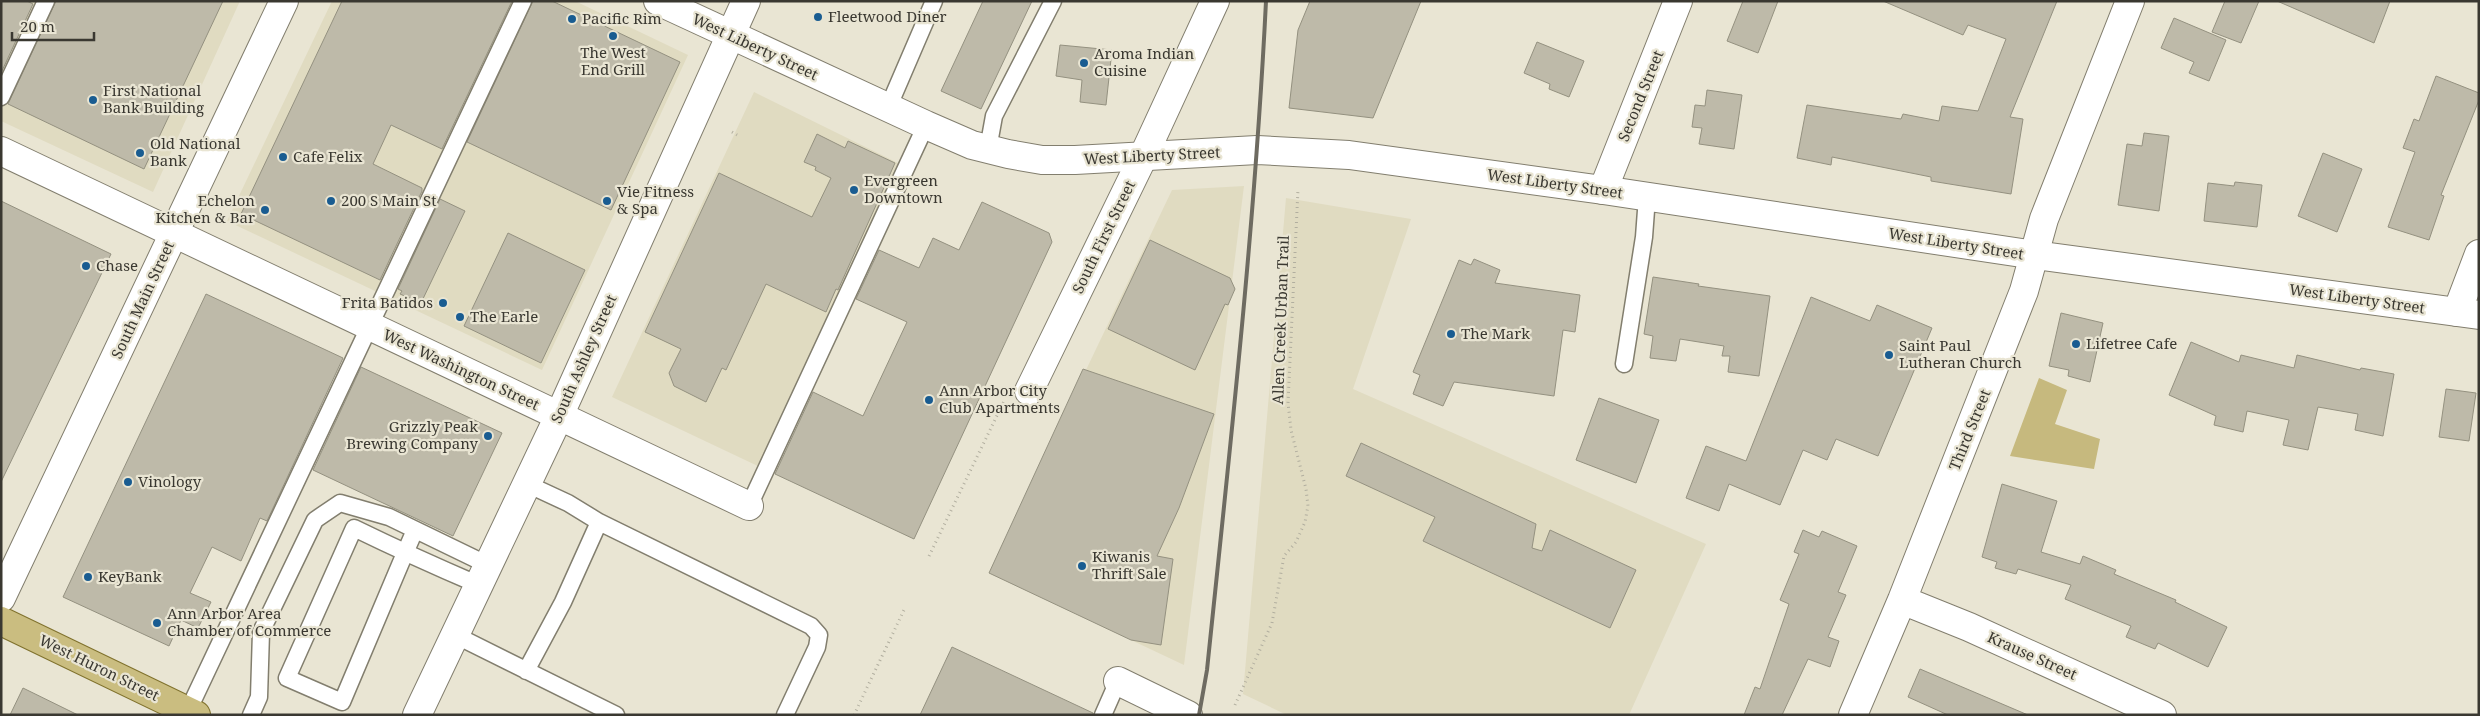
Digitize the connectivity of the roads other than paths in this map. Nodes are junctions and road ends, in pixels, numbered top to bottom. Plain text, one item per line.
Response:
1 (46, 1) edge
2 (284, 1) edge
3 (523, 1) edge
4 (658, 1) edge
5 (746, 1) edge
6 (934, 1) edge
7 (1053, 1) edge
8 (1215, 1) edge
9 (1678, 1) edge
10 (2130, 1) edge
11 (730, 35) junction
12 (1, 97) edge
13 (888, 108) junction
14 (926, 126) junction
15 (988, 149) junction
16 (1, 151) edge
17 (1143, 156) junction
18 (1603, 190) junction
19 (1647, 197) junction
20 (174, 233) junction
21 (2479, 254) edge
22 (2035, 255) junction
23 (2468, 314) edge
24 (371, 326) junction
25 (1624, 364) dead end
26 (1017, 394) road end
27 (559, 416) junction
28 (526, 484) junction
29 (749, 506) joint
30 (599, 522) junction
31 (415, 530) junction
32 (405, 553) junction
33 (484, 575) junction
34 (1, 598) edge
35 (1902, 600) junction
36 (1, 621) edge
37 (455, 635) junction
38 (526, 671) junction
39 (1118, 681) joint
40 (1158, 708) edge
41 (192, 713) edge
42 (251, 715) edge
43 (417, 715) edge
44 (616, 715) edge
45 (785, 715) edge
46 (1103, 715) edge
47 (1188, 715) edge
48 (1853, 715) edge
49 (2162, 715) edge

1 - 12 lane
2 - 20 street, South Main Street
3 - 24 lane
4 - 11 street, West Liberty Street
5 - 11 street, South Ashley Street
6 - 13 lane
7 - 15 lane
8 - 17 street, South First Street
9 - 18 street, Second Street
10 - 22 street, Third Street
11 - 13 street, West Liberty Street
11 - 27 street, South Ashley Street
13 - 14 street, West Liberty Street
14 - 15 street, West Liberty Street
14 - 29 lane
15 - 17 street, West Liberty Street
16 - 20 street, West Washington Street
17 - 18 street, West Liberty Street
17 - 26 street, South First Street
18 - 19 street, West Liberty Street
19 - 22 street, West Liberty Street
19 - 25 lane
20 - 24 street, West Washington Street
20 - 34 street, South Main Street
21 - 23 street
22 - 23 street, West Liberty Street
22 - 35 street, Third Street
24 - 27 street, West Washington Street
24 - 41 lane
27 - 28 street, South Ashley Street
27 - 29 street, West Washington Street
28 - 30 lane
28 - 33 street, South Ashley Street
30 - 38 lane
30 - 45 lane
31 - 32 lane
31 - 33 lane
31 - 42 lane
32 - 32 lane
32 - 33 lane
33 - 37 street, South Ashley Street
35 - 48 street, Third Street
35 - 49 street, Krause Street
36 - 41 main road, West Huron Street
37 - 38 lane
37 - 43 street, South Ashley Street
38 - 44 lane
39 - 40 street
39 - 46 lane
40 - 47 street

